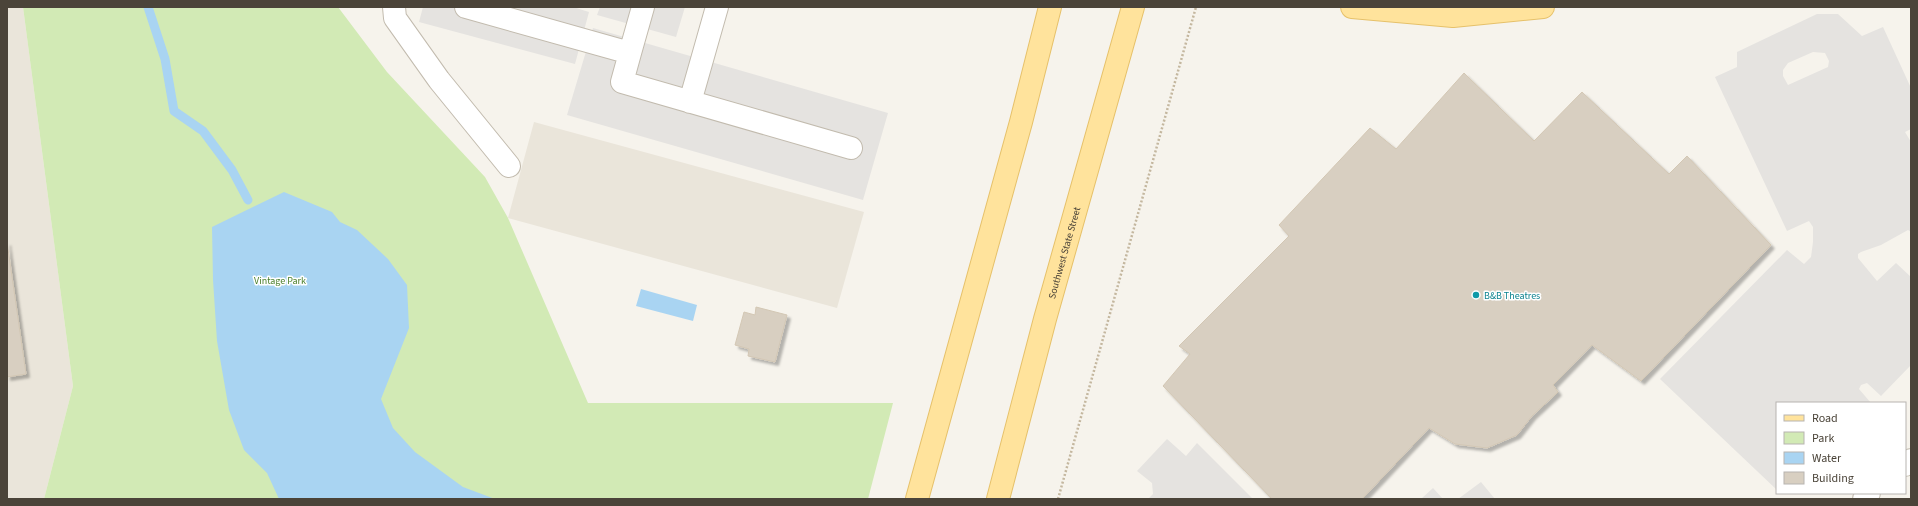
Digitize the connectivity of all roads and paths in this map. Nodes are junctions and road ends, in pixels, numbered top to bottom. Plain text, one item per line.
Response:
1 (394, 7) edge
2 (466, 7) edge
3 (643, 7) edge
4 (717, 7) edge
5 (1050, 7) edge
6 (1133, 7) edge
7 (1196, 7) edge
8 (1352, 7) edge
9 (1543, 7) edge
10 (630, 53) junction
11 (690, 102) junction
12 (851, 148) dead end
13 (509, 166) dead end
14 (916, 499) edge
15 (998, 499) edge
16 (1058, 499) edge

1 - 13 street
2 - 10 street
3 - 10 street
4 - 11 street
5 - 14 main road
6 - 15 main road, Southwest State Street
7 - 16 path
8 - 9 main road
10 - 11 street
11 - 12 street

